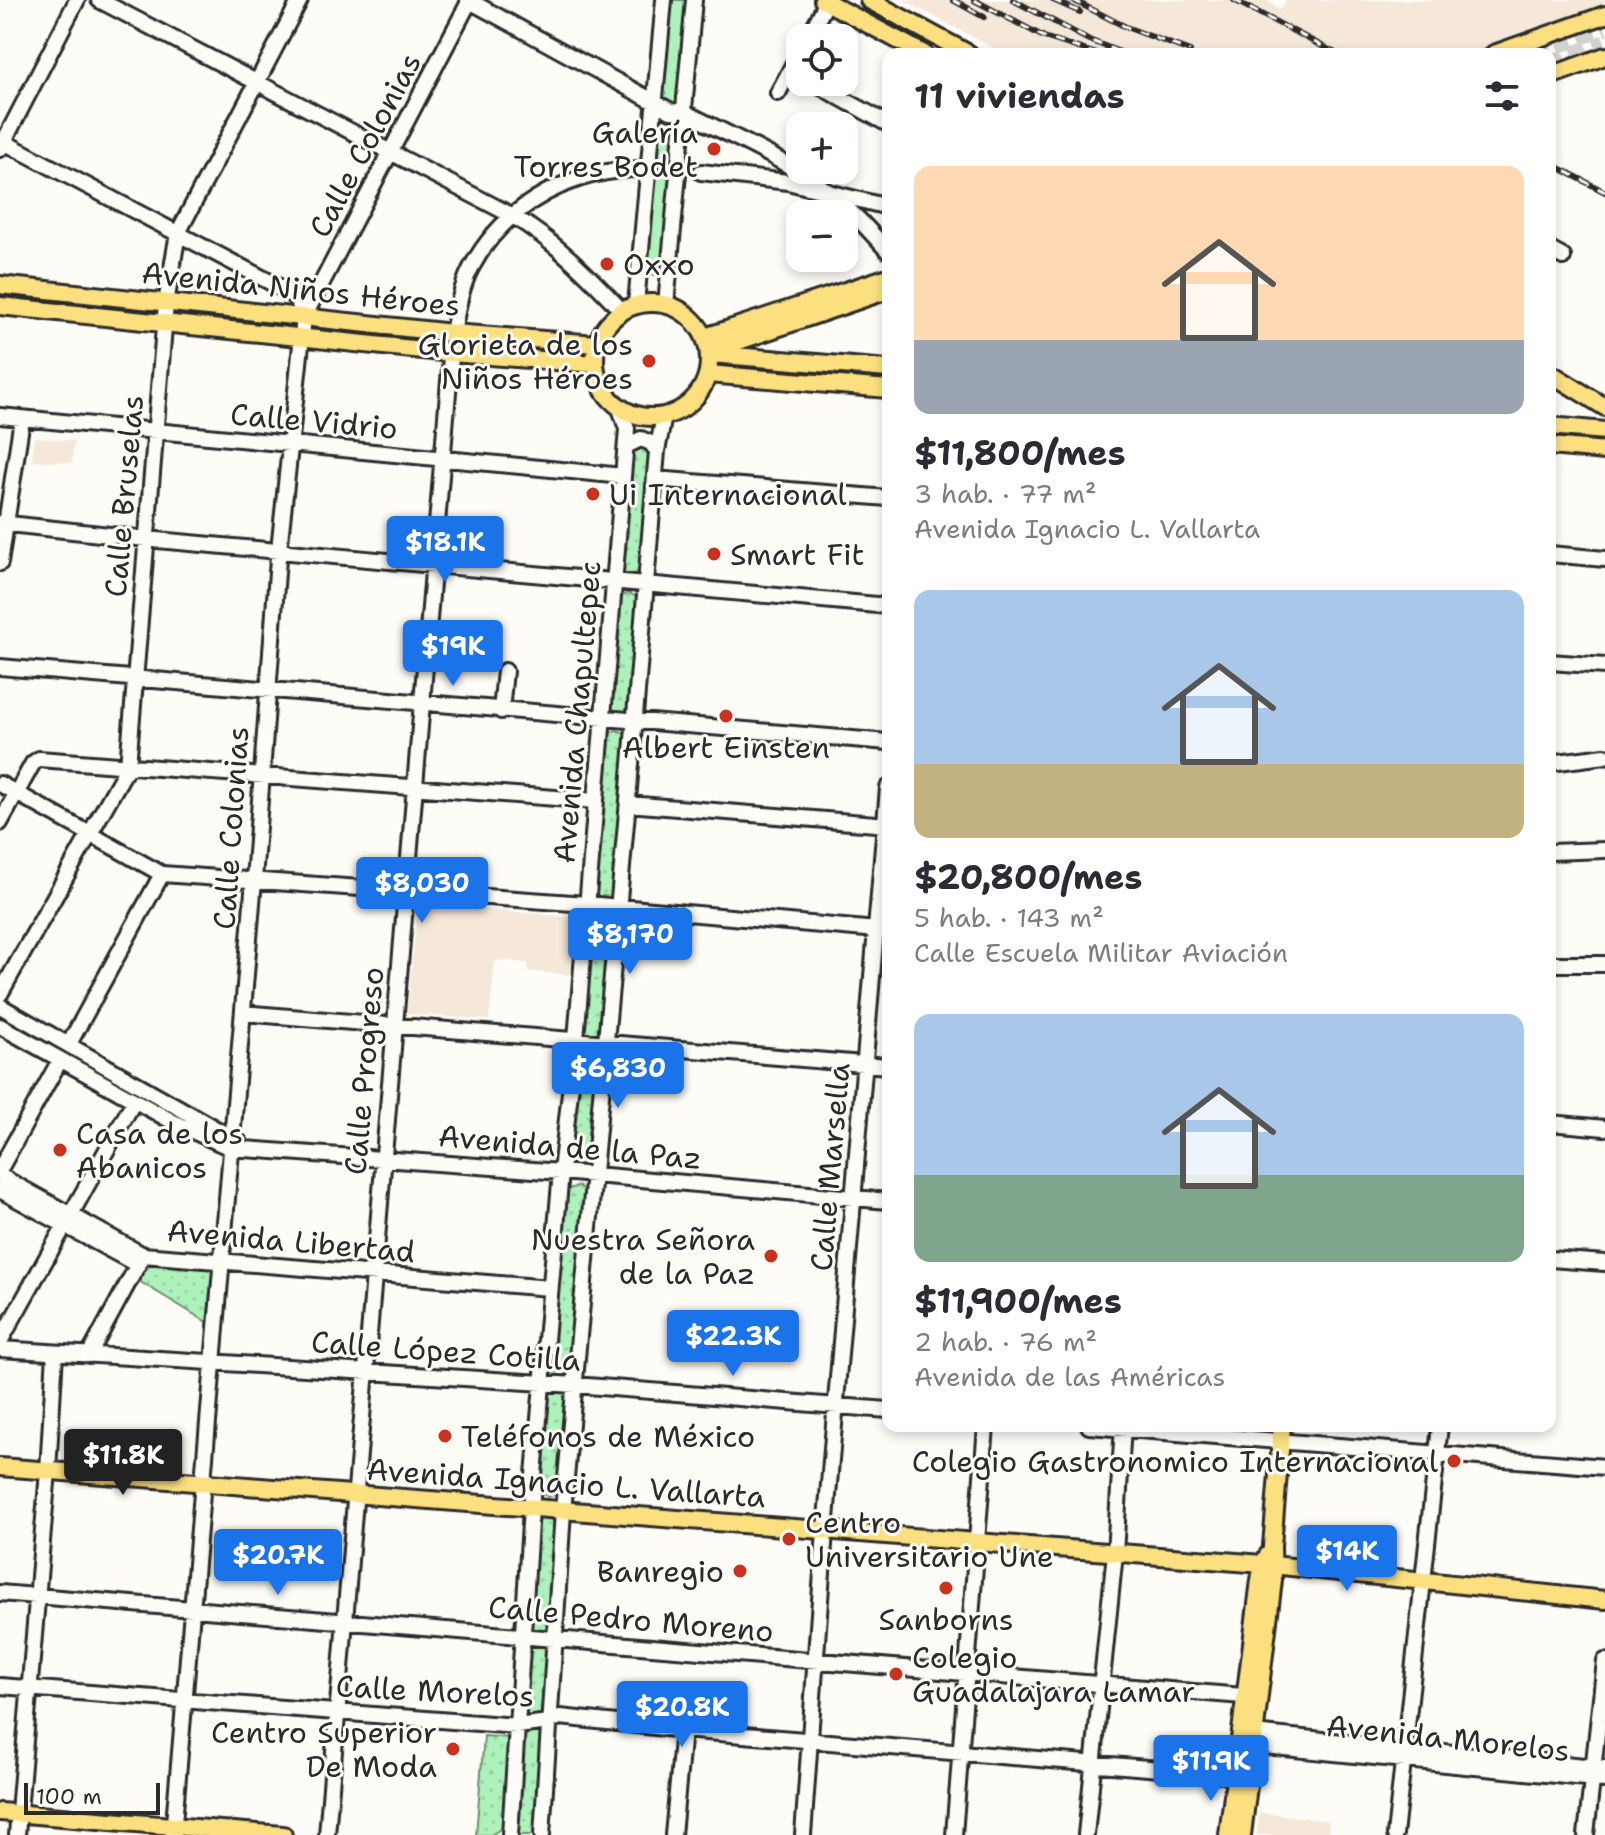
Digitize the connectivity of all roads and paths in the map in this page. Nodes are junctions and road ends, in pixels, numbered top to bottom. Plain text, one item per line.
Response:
1 (77, 0) edge
2 (99, 0) edge
3 (300, 0) edge
4 (469, 0) edge
5 (664, 0) edge
6 (694, 0) edge
7 (869, 0) edge
8 (825, 1) edge
9 (1605, 15) edge
10 (910, 23) junction
11 (814, 24) edge
12 (900, 41) junction
13 (913, 48) edge
14 (958, 48) edge
15 (1511, 48) edge
16 (1605, 56) edge
17 (1556, 74) edge
18 (258, 83) junction
19 (786, 84) edge
20 (778, 93) dead end
21 (837, 96) edge
22 (655, 102) junction
23 (684, 112) junction
24 (882, 121) edge
25 (1, 144) edge
26 (391, 153) junction
27 (650, 169) junction
28 (701, 172) dead end
29 (827, 191) junction
30 (882, 205) edge
31 (513, 216) junction
32 (178, 233) junction
33 (882, 244) edge
34 (642, 268) junction
35 (669, 270) junction
36 (882, 279) edge
37 (0, 285) edge
38 (882, 292) edge
39 (166, 303) junction
40 (666, 305) junction
41 (0, 306) edge
42 (629, 308) junction
43 (304, 317) junction
44 (165, 324) junction
45 (453, 333) junction
46 (300, 338) junction
47 (597, 344) junction
48 (708, 347) junction
49 (451, 353) junction
50 (595, 364) junction
51 (882, 368) edge
52 (708, 374) junction
53 (1556, 374) edge
54 (1556, 375) edge
55 (882, 388) edge
56 (1605, 395) edge
57 (1605, 407) edge
58 (620, 408) junction
59 (0, 416) edge
60 (664, 416) junction
61 (22, 419) junction
62 (1556, 427) edge
63 (1605, 431) edge
64 (155, 432) junction
65 (289, 445) junction
66 (626, 446) junction
67 (1556, 447) edge
68 (657, 451) junction
69 (1605, 451) edge
70 (442, 459) junction
71 (623, 476) junction
72 (655, 479) junction
73 (882, 498) edge
74 (3, 523) edge
75 (146, 539) junction
76 (279, 550) junction
77 (1556, 555) edge
78 (1605, 559) edge
79 (0, 563) edge
80 (433, 564) junction
81 (614, 582) junction
82 (646, 586) junction
83 (882, 606) edge
84 (1556, 662) edge
85 (1605, 666) edge
86 (0, 667) edge
87 (505, 671) dead end
88 (135, 680) junction
89 (268, 691) junction
90 (421, 704) junction
91 (501, 711) junction
92 (603, 719) junction
93 (634, 722) junction
94 (882, 742) edge
95 (1605, 756) edge
96 (1556, 762) edge
97 (128, 766) junction
98 (262, 776) junction
99 (0, 784) edge
100 (414, 787) junction
101 (16, 793) junction
102 (596, 801) junction
103 (628, 804) junction
104 (0, 823) edge
105 (882, 825) edge
106 (89, 833) junction
107 (1605, 850) edge
108 (1556, 852) edge
109 (162, 874) junction
110 (254, 880) junction
111 (406, 891) junction
112 (587, 904) junction
113 (617, 907) junction
114 (882, 930) edge
115 (1556, 964) edge
116 (1605, 964) edge
117 (0, 994) edge
118 (0, 1006) edge
119 (243, 1013) junction
120 (394, 1025) junction
121 (0, 1026) edge
122 (576, 1039) junction
123 (605, 1042) junction
124 (69, 1044) junction
125 (60, 1060) junction
126 (865, 1064) junction
127 (882, 1065) edge
128 (134, 1101) junction
129 (1556, 1124) edge
130 (1605, 1128) edge
131 (232, 1143) junction
132 (383, 1158) junction
133 (0, 1169) edge
134 (561, 1172) junction
135 (593, 1174) junction
136 (0, 1176) edge
137 (0, 1190) edge
138 (854, 1198) junction
139 (882, 1200) edge
140 (68, 1220) junction
141 (1556, 1259) edge
142 (141, 1260) junction
143 (221, 1262) junction
144 (1605, 1263) edge
145 (373, 1274) junction
146 (550, 1288) junction
147 (1, 1341) edge
148 (55, 1353) junction
149 (89, 1355) junction
150 (211, 1361) junction
151 (365, 1373) junction
152 (542, 1383) junction
153 (575, 1385) junction
154 (836, 1406) junction
155 (882, 1410) edge
156 (986, 1432) edge
157 (1123, 1432) edge
158 (1237, 1432) edge
159 (1439, 1432) edge
160 (1282, 1434) edge
161 (1437, 1454) junction
162 (0, 1467) edge
163 (1605, 1467) edge
164 (48, 1471) junction
165 (202, 1483) junction
166 (355, 1495) junction
167 (531, 1508) junction
168 (563, 1511) junction
169 (825, 1531) junction
170 (977, 1542) junction
171 (1115, 1553) junction
172 (1269, 1565) junction
173 (1423, 1581) junction
174 (0, 1593) edge
175 (37, 1596) junction
176 (1605, 1600) edge
177 (192, 1609) junction
178 (345, 1622) junction
179 (522, 1637) junction
180 (554, 1639) junction
181 (815, 1661) junction
182 (1605, 1661) edge
183 (968, 1673) junction
184 (1101, 1684) junction
185 (0, 1686) edge
186 (29, 1688) junction
187 (1251, 1697) junction
188 (184, 1701) junction
189 (337, 1712) junction
190 (549, 1722) junction
191 (517, 1726) junction
192 (683, 1730) junction
193 (1246, 1738) junction
194 (809, 1740) junction
195 (960, 1753) junction
196 (1404, 1754) junction
197 (1092, 1764) junction
198 (1599, 1774) edge
199 (1242, 1776) junction
200 (0, 1812) edge
201 (19, 1813) junction
202 (173, 1831) edge
203 (17, 1835) edge
204 (283, 1835) edge
205 (327, 1835) edge
206 (510, 1835) edge
207 (542, 1835) edge
208 (673, 1835) edge
209 (803, 1835) edge
210 (954, 1835) edge
211 (1086, 1835) edge
212 (1228, 1835) edge
213 (1242, 1835) edge
214 (1395, 1835) edge
215 (1586, 1835) edge

1 - 25 street
2 - 18 street
3 - 18 street, Calle Bruselas
4 - 22 street
4 - 26 street, Calle Colonias
5 - 22 street
6 - 23 street
7 - 10 main road
8 - 11 street
8 - 12 main road
9 - 15 main road
10 - 12 main road
10 - 14 main road
12 - 13 main road
16 - 17 main road
18 - 26 street
18 - 32 street, Calle Bruselas
19 - 20 street
21 - 24 street
22 - 23 street
22 - 27 street
23 - 29 street
23 - 35 street
25 - 32 street
26 - 31 street
26 - 43 street, Calle Colonias
27 - 31 street, Calle Progreso
27 - 34 street
28 - 29 street
29 - 30 street
29 - 33 street
31 - 42 street
31 - 45 street, Calle Progreso
32 - 39 street, Calle Bruselas
32 - 43 street
34 - 35 street
34 - 42 street
35 - 40 street
36 - 48 main road
37 - 39 main road, Avenida Niños Héroes
38 - 48 main road
39 - 43 main road, Avenida Niños Héroes
39 - 44 street, Calle Bruselas
40 - 42 main road
40 - 48 main road
41 - 44 main road, Avenida Niños Héroes
42 - 47 main road
43 - 45 main road, Avenida Niños Héroes
43 - 46 street, Calle Colonias
44 - 46 main road, Avenida Niños Héroes
44 - 64 street, Calle Bruselas
45 - 47 main road, Avenida Niños Héroes
45 - 49 street, Calle Progreso
46 - 49 main road, Avenida Niños Héroes
46 - 65 street, Calle Colonias
47 - 50 main road
48 - 51 main road
48 - 52 main road
49 - 50 main road, Avenida Niños Héroes
49 - 70 street, Calle Progreso
50 - 58 main road
52 - 55 main road
52 - 60 main road
53 - 56 main road
54 - 57 main road
58 - 60 main road
58 - 66 street, Avenida Chapultepec
59 - 61 street, Calle Vidrio
60 - 68 street, Avenida Chapultepec
61 - 64 street, Calle Vidrio
61 - 74 street
62 - 63 main road
64 - 65 street, Calle Vidrio
64 - 75 street, Calle Bruselas
65 - 70 street, Calle Vidrio
65 - 76 street, Calle Colonias
66 - 68 street
66 - 71 street, Avenida Chapultepec
67 - 69 main road
68 - 72 street, Avenida Chapultepec
70 - 71 street, Calle Vidrio
70 - 80 street, Calle Progreso
71 - 81 street, Avenida Chapultepec
72 - 73 street
72 - 82 street, Avenida Chapultepec
74 - 75 street
74 - 79 street
75 - 76 street
75 - 88 street, Calle Bruselas
76 - 80 street
76 - 89 street, Calle Colonias
77 - 78 street
80 - 81 street
80 - 90 street, Calle Progreso
81 - 82 street
81 - 92 street, Avenida Chapultepec
82 - 83 street
82 - 93 street, Avenida Chapultepec
84 - 85 street
86 - 88 street
87 - 91 street
88 - 89 street
88 - 97 street, Calle Bruselas
89 - 90 street
89 - 98 street, Calle Colonias
90 - 91 street
90 - 100 street, Calle Progreso
91 - 92 street
92 - 93 street
92 - 102 street, Avenida Chapultepec
93 - 94 street
93 - 103 street, Avenida Chapultepec
95 - 96 street
97 - 98 street
97 - 101 street
97 - 106 street, Calle Bruselas
98 - 100 street
98 - 110 street, Calle Colonias
99 - 101 street
100 - 102 street
100 - 111 street, Calle Progreso
101 - 104 street
101 - 106 street
102 - 112 street, Avenida Chapultepec
103 - 105 street
103 - 113 street, Avenida Chapultepec
106 - 109 street
106 - 117 street, Calle Bruselas
107 - 108 street
109 - 110 street
109 - 124 street
110 - 111 street
110 - 119 street, Calle Colonias
111 - 112 street
111 - 120 street, Calle Progreso
112 - 113 street
112 - 122 street, Avenida Chapultepec
113 - 114 street
113 - 123 street, Avenida Chapultepec
114 - 126 street, Calle Marsella
115 - 116 street
118 - 124 street, Avenida de la Paz
119 - 120 street
119 - 131 street, Calle Colonias
120 - 122 street
120 - 132 street, Calle Progreso
121 - 125 street, Avenida de la Paz
122 - 123 street
122 - 134 street, Avenida Chapultepec
123 - 126 street
123 - 135 street, Avenida Chapultepec
124 - 131 street, Avenida de la Paz
125 - 128 street, Avenida de la Paz
125 - 133 street
126 - 127 street
126 - 138 street, Calle Marsella
128 - 131 street, Avenida de la Paz
128 - 140 street
129 - 130 street
131 - 132 street, Avenida de la Paz
131 - 143 street, Calle Colonias
132 - 134 street, Avenida de la Paz
132 - 145 street, Calle Progreso
134 - 135 street, Avenida de la Paz
134 - 146 street, Avenida Chapultepec
135 - 138 street, Avenida de la Paz
135 - 153 street, Avenida Chapultepec
136 - 140 street, Avenida Libertad
137 - 140 street, Avenida Libertad
138 - 139 street, Avenida de la Paz
138 - 154 street, Calle Marsella
140 - 142 street, Avenida Libertad
140 - 147 street
141 - 144 street
142 - 143 street, Avenida Libertad
142 - 149 street
143 - 145 street, Avenida Libertad
143 - 150 street, Calle Colonias
145 - 146 street, Avenida Libertad
145 - 151 street, Calle Progreso
146 - 152 street, Avenida Chapultepec
147 - 148 street, Calle López Cotilla
148 - 149 street, Calle López Cotilla
148 - 164 street
149 - 150 street, Calle López Cotilla
150 - 151 street, Calle López Cotilla
150 - 165 street, Calle Colonias
151 - 152 street, Calle López Cotilla
151 - 166 street, Calle Progreso
152 - 153 street, Calle López Cotilla
152 - 167 street, Avenida Chapultepec
153 - 154 street, Calle López Cotilla
153 - 168 street, Avenida Chapultepec
154 - 155 street, Calle López Cotilla
154 - 169 street, Calle Marsella
156 - 170 street
157 - 171 street
158 - 160 street
159 - 161 street
160 - 161 street
160 - 172 main road
161 - 163 street
161 - 173 street
162 - 164 main road, Avenida Ignacio L. Vallarta
164 - 165 main road, Avenida Ignacio L. Vallarta
164 - 175 street
165 - 166 main road, Avenida Ignacio L. Vallarta
165 - 177 street, Calle Colonias
166 - 167 main road, Avenida Ignacio L. Vallarta
166 - 178 street, Calle Progreso
167 - 168 main road, Avenida Ignacio L. Vallarta
167 - 179 street, Avenida Chapultepec
168 - 169 main road, Avenida Ignacio L. Vallarta
168 - 180 street, Avenida Chapultepec
169 - 170 main road, Avenida Ignacio L. Vallarta
169 - 181 street, Calle Marsella
170 - 171 main road, Avenida Ignacio L. Vallarta
170 - 183 street
171 - 172 main road, Avenida Ignacio L. Vallarta
171 - 184 street
172 - 173 main road, Avenida Ignacio L. Vallarta
172 - 187 main road
173 - 176 main road, Avenida Ignacio L. Vallarta
173 - 196 street
174 - 175 street, Calle Pedro Moreno
175 - 177 street, Calle Pedro Moreno
175 - 186 street
177 - 178 street, Calle Pedro Moreno
177 - 188 street, Calle Colonias
178 - 179 street, Calle Pedro Moreno
178 - 189 street, Calle Progreso
179 - 180 street, Calle Pedro Moreno
179 - 191 street, Avenida Chapultepec
180 - 181 street, Calle Pedro Moreno
180 - 190 street, Avenida Chapultepec
181 - 183 street, Calle Pedro Moreno
181 - 194 street, Calle Marsella
182 - 198 street
183 - 184 street, Calle Pedro Moreno
183 - 195 street
184 - 187 street, Calle Pedro Moreno
184 - 197 street
185 - 186 street, Calle Morelos
186 - 188 street, Calle Morelos
186 - 201 street
187 - 193 main road
188 - 189 street, Calle Morelos
188 - 202 street, Calle Colonias
189 - 191 street, Calle Morelos
189 - 205 street, Calle Progreso
190 - 191 street, Calle Morelos
190 - 192 street, Calle Morelos
190 - 207 street, Avenida Chapultepec
191 - 206 street, Avenida Chapultepec
192 - 194 street, Calle Morelos
192 - 208 street
193 - 196 street, Avenida Morelos
193 - 199 main road
194 - 195 street, Calle Morelos
194 - 209 street, Calle Marsella
195 - 197 street, Calle Morelos
195 - 210 street
196 - 198 street, Avenida Morelos
196 - 214 street
197 - 199 street, Calle Morelos
197 - 211 street
198 - 215 street
199 - 212 main road
199 - 213 main road
200 - 201 main road
201 - 202 main road
201 - 203 street
202 - 204 main road

